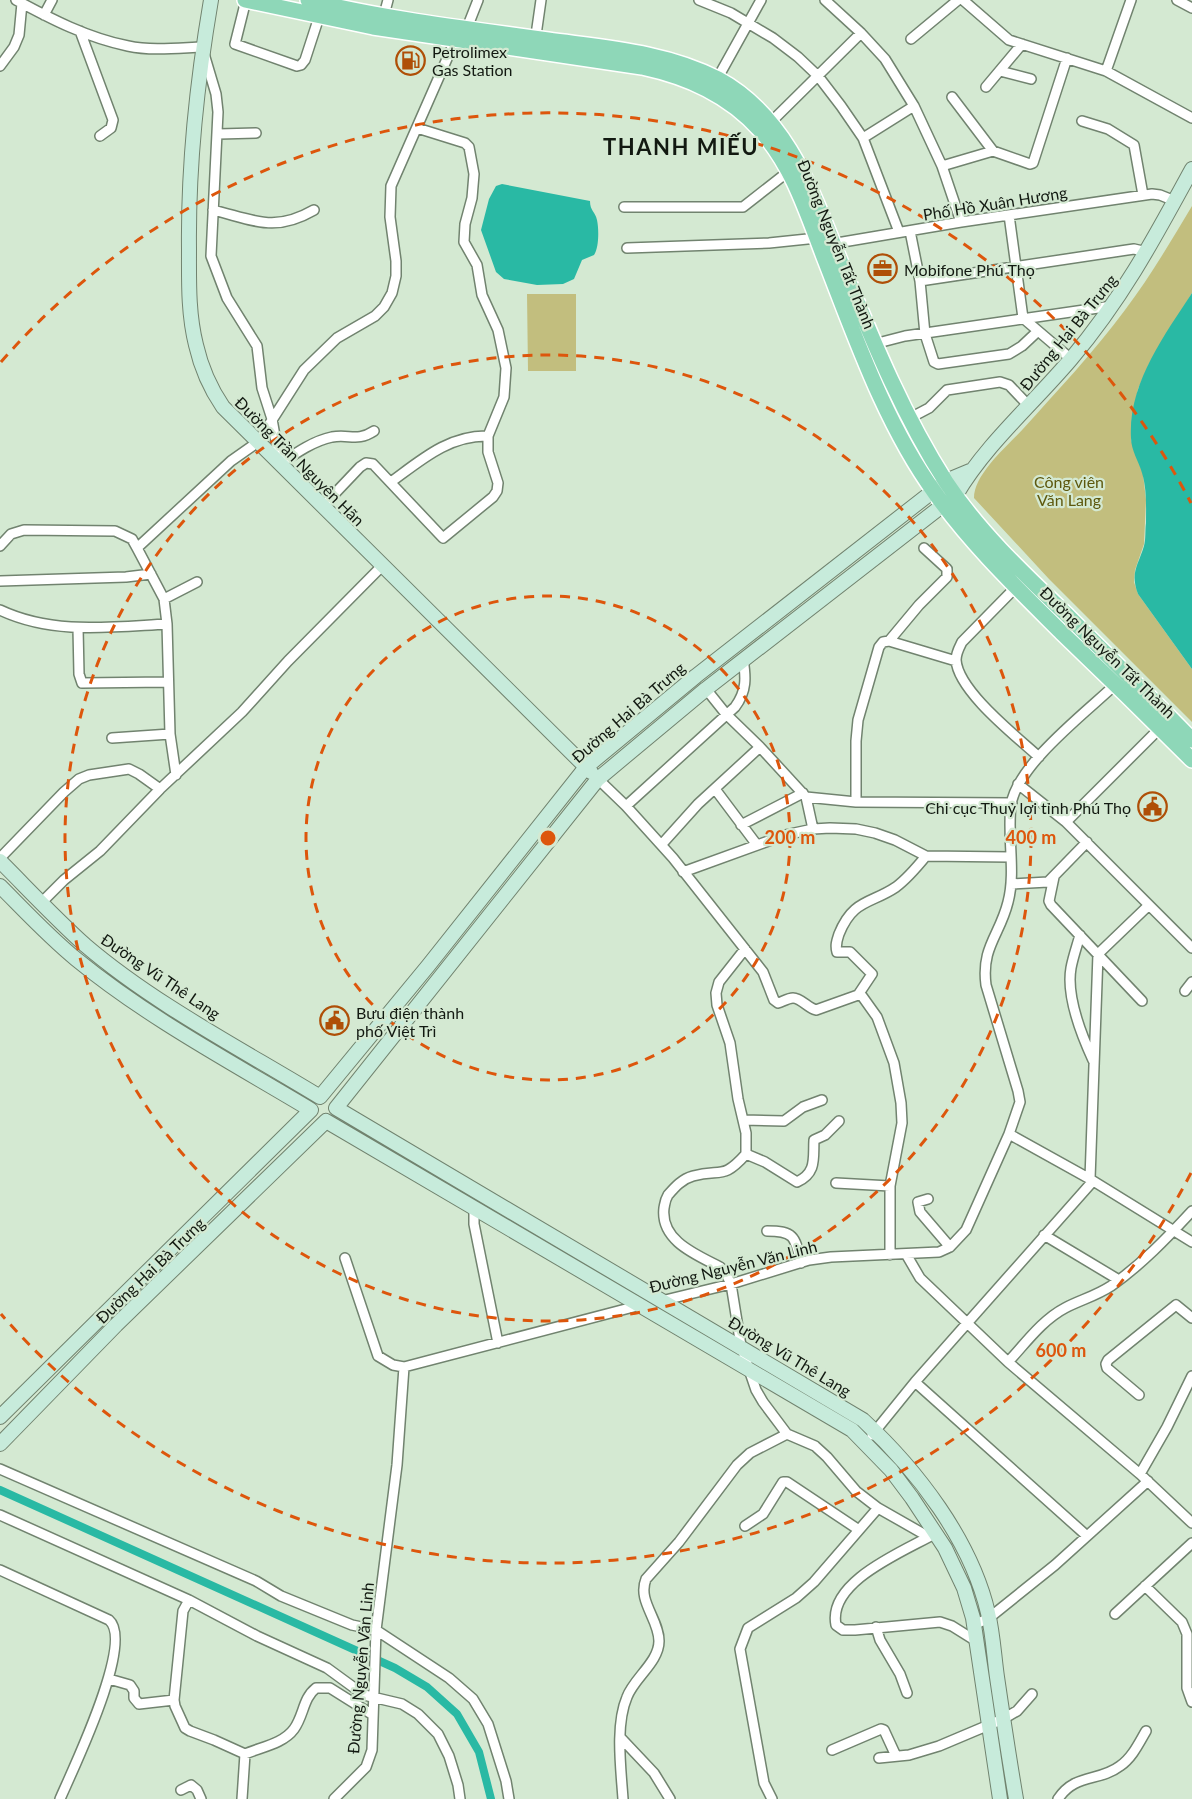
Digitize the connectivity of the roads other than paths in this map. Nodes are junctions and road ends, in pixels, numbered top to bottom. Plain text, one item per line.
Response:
1 (52, 0) edge
2 (211, 0) edge
3 (246, 0) edge
4 (308, 0) edge
5 (478, 0) edge
6 (541, 0) edge
7 (701, 0) edge
8 (760, 0) edge
9 (958, 0) edge
10 (963, 0) edge
11 (1131, 0) edge
12 (1177, 0) edge
13 (830, 1) edge
14 (19, 2) edge
15 (386, 7) edge
16 (1192, 8) edge
17 (44, 15) junction
18 (319, 17) junction
19 (749, 22) junction
20 (80, 31) junction
21 (461, 32) junction
22 (861, 33) junction
23 (911, 39) dead end
24 (1022, 44) junction
25 (534, 45) junction
26 (202, 47) junction
27 (1067, 58) junction
28 (0, 66) edge
29 (1000, 70) junction
30 (1106, 71) junction
31 (818, 76) junction
32 (1031, 79) dead end
33 (714, 85) junction
34 (986, 87) dead end
35 (952, 97) dead end
36 (914, 106) junction
37 (1192, 118) edge
38 (1082, 121) dead end
39 (770, 123) junction
40 (417, 128) junction
41 (256, 133) dead end
42 (219, 134) junction
43 (100, 136) dead end
44 (863, 138) junction
45 (993, 151) junction
46 (942, 166) junction
47 (1192, 169) edge
48 (789, 171) junction
49 (1143, 195) junction
50 (1174, 201) junction
51 (624, 207) dead end
52 (213, 210) junction
53 (314, 210) dead end
54 (1009, 215) junction
55 (961, 222) junction
56 (910, 231) junction
57 (899, 232) junction
58 (823, 243) junction
59 (627, 248) dead end
60 (1147, 252) junction
61 (1015, 267) junction
62 (920, 281) junction
63 (1112, 306) junction
64 (1023, 318) junction
65 (1038, 331) junction
66 (925, 334) junction
67 (874, 344) junction
68 (1071, 359) junction
69 (1029, 406) junction
70 (910, 418) junction
71 (272, 419) junction
72 (374, 431) dead end
73 (488, 436) junction
74 (258, 442) junction
75 (280, 464) junction
76 (970, 471) junction
77 (391, 482) junction
78 (946, 482) junction
79 (933, 491) junction
80 (956, 495) junction
81 (323, 506) junction
82 (944, 506) junction
83 (0, 546) edge
84 (137, 548) junction
85 (924, 548) dead end
86 (382, 566) junction
87 (151, 574) junction
88 (0, 581) edge
89 (197, 582) dead end
90 (1016, 587) junction
91 (164, 599) junction
92 (0, 610) edge
93 (167, 624) junction
94 (78, 628) junction
95 (889, 641) junction
96 (743, 659) junction
97 (956, 661) junction
98 (1121, 679) junction
99 (167, 682) junction
100 (706, 689) junction
101 (726, 714) junction
102 (1160, 728) junction
103 (170, 734) junction
104 (111, 738) dead end
105 (1192, 740) edge
106 (760, 747) junction
107 (1039, 757) junction
108 (1192, 760) edge
109 (586, 767) junction
110 (176, 775) junction
111 (598, 779) junction
112 (1018, 784) junction
113 (160, 789) junction
114 (715, 789) junction
115 (805, 795) junction
116 (856, 802) junction
117 (1012, 803) junction
118 (626, 806) junction
119 (1066, 822) junction
120 (741, 825) junction
121 (813, 829) junction
122 (1087, 842) junction
123 (662, 844) junction
124 (757, 845) junction
125 (926, 856) junction
126 (1010, 856) junction
127 (0, 860) edge
128 (683, 872) junction
129 (1054, 877) junction
130 (1011, 884) junction
131 (0, 886) edge
132 (42, 902) junction
133 (1149, 905) junction
134 (1080, 935) junction
135 (89, 947) junction
136 (1192, 948) edge
137 (745, 949) junction
138 (1098, 954) junction
139 (78, 961) junction
140 (1192, 982) edge
141 (1185, 992) dead end
142 (858, 994) junction
143 (1142, 1001) dead end
144 (1094, 1063) junction
145 (320, 1097) junction
146 (822, 1100) dead end
147 (336, 1108) junction
148 (311, 1110) junction
149 (743, 1120) junction
150 (839, 1120) dead end
151 (326, 1121) junction
152 (1009, 1134) junction
153 (746, 1154) junction
154 (1092, 1180) junction
155 (836, 1183) dead end
156 (890, 1186) junction
157 (928, 1199) dead end
158 (474, 1208) junction
159 (1192, 1211) edge
160 (767, 1230) dead end
161 (1174, 1232) junction
162 (1044, 1235) junction
163 (1192, 1242) edge
164 (950, 1247) junction
165 (906, 1254) junction
166 (890, 1255) junction
167 (345, 1258) dead end
168 (801, 1263) junction
169 (1119, 1280) junction
170 (731, 1284) junction
171 (663, 1300) junction
172 (641, 1306) junction
173 (1192, 1318) edge
174 (967, 1323) junction
175 (498, 1343) junction
176 (741, 1346) junction
177 (1008, 1362) junction
178 (404, 1367) junction
179 (749, 1369) junction
180 (1192, 1376) edge
181 (915, 1382) junction
182 (1139, 1395) dead end
183 (0, 1417) edge
184 (876, 1431) junction
185 (787, 1434) junction
186 (865, 1443) junction
187 (0, 1444) edge
188 (0, 1469) edge
189 (1140, 1474) junction
190 (1148, 1481) junction
191 (878, 1508) junction
192 (0, 1515) edge
193 (1192, 1523) edge
194 (746, 1526) dead end
195 (859, 1530) junction
196 (933, 1535) junction
197 (1087, 1536) junction
198 (1192, 1543) edge
199 (0, 1570) edge
200 (1145, 1586) junction
201 (189, 1600) junction
202 (1115, 1614) dead end
203 (989, 1618) junction
204 (974, 1625) junction
205 (876, 1627) junction
206 (375, 1634) junction
207 (976, 1641) junction
208 (109, 1679) junction
209 (907, 1693) dead end
210 (374, 1694) junction
211 (1032, 1694) dead end
212 (174, 1700) junction
213 (1192, 1702) edge
214 (373, 1715) junction
215 (1003, 1719) junction
216 (988, 1724) junction
217 (1146, 1731) dead end
218 (620, 1737) junction
219 (832, 1750) dead end
220 (244, 1754) junction
221 (896, 1756) junction
222 (879, 1758) dead end
223 (181, 1790) dead end
224 (337, 1798) edge
225 (1008, 1798) edge
226 (60, 1799) edge
227 (201, 1799) edge
228 (242, 1799) edge
229 (460, 1799) edge
230 (508, 1799) edge
231 (622, 1799) edge
232 (670, 1799) edge
233 (772, 1799) edge
234 (1058, 1799) edge

1 - 17 street
2 - 26 street, Đường Trần Nguyên Hãn
3 - 18 main road, Đường Nguyễn Tất Thành
3 - 18 street
4 - 15 main road, Đường Nguyễn Tất Thành
5 - 21 street
6 - 25 street
7 - 19 street
8 - 19 street
9 - 23 street
10 - 24 street
11 - 30 street
12 - 16 street
13 - 22 street
14 - 17 street
14 - 28 street
15 - 21 main road, Đường Nguyễn Tất Thành
17 - 20 street
18 - 21 main road, Đường Nguyễn Tất Thành
19 - 31 street
19 - 33 street
20 - 26 street
20 - 43 street
21 - 25 main road, Đường Nguyễn Tất Thành
21 - 40 street
22 - 31 street
22 - 36 street
24 - 27 street
24 - 29 street
25 - 33 main road, Đường Nguyễn Tất Thành
26 - 42 street
26 - 74 street, Đường Trần Nguyên Hãn
27 - 30 street
27 - 45 street
29 - 32 street
29 - 34 street
30 - 37 street
31 - 39 street
31 - 44 street
33 - 39 main road, Đường Nguyễn Tất Thành
33 - 48 main road, Đường Nguyễn Tất Thành
35 - 45 street
36 - 44 street
36 - 46 street
38 - 49 street
39 - 58 main road, Đường Nguyễn Tất Thành
40 - 71 street
40 - 73 street
41 - 42 street
42 - 52 street
44 - 57 street
45 - 46 street
46 - 55 street
47 - 50 street, Đường Hai Bà Trưng
48 - 51 street
48 - 58 main road, Đường Nguyễn Tất Thành
49 - 50 street, Phố Hồ Xuân Hương
49 - 54 street, Phố Hồ Xuân Hương
50 - 60 street, Đường Hai Bà Trưng
52 - 53 street
52 - 71 street
54 - 55 street, Phố Hồ Xuân Hương
54 - 61 street
55 - 56 street, Phố Hồ Xuân Hương
56 - 57 street, Phố Hồ Xuân Hương
56 - 62 street
57 - 58 street, Phố Hồ Xuân Hương
58 - 59 street, Phố Hồ Xuân Hương
58 - 67 main road, Đường Nguyễn Tất Thành
58 - 79 main road, Đường Nguyễn Tất Thành
60 - 61 street
60 - 63 street, Đường Hai Bà Trưng
61 - 62 street
61 - 64 street
62 - 66 street
63 - 64 street
63 - 68 street, Đường Hai Bà Trưng
64 - 65 street
64 - 66 street
65 - 66 street
65 - 68 street
66 - 67 street
67 - 70 main road, Đường Nguyễn Tất Thành
68 - 69 street, Đường Hai Bà Trưng
69 - 70 street
69 - 76 street, Đường Hai Bà Trưng
70 - 78 main road, Đường Nguyễn Tất Thành
71 - 74 street
71 - 75 street
72 - 75 street
73 - 77 street
73 - 77 street
74 - 75 street, Đường Trần Nguyên Hãn
74 - 84 street
75 - 81 street, Đường Trần Nguyên Hãn
76 - 78 street, Đường Hai Bà Trưng
76 - 80 street, Đường Hai Bà Trưng
77 - 81 street
78 - 79 street, Đường Hai Bà Trưng
78 - 80 main road, Đường Nguyễn Tất Thành
79 - 82 main road, Đường Nguyễn Tất Thành
79 - 109 street, Đường Hai Bà Trưng
80 - 82 street, Đường Hai Bà Trưng
80 - 98 main road, Đường Nguyễn Tất Thành
81 - 86 street, Đường Trần Nguyên Hãn
82 - 90 main road, Đường Nguyễn Tất Thành
82 - 96 street, Đường Hai Bà Trưng
83 - 84 street
84 - 87 street
85 - 95 street
86 - 109 street, Đường Trần Nguyên Hãn
86 - 110 street
87 - 88 street
87 - 91 street
89 - 91 street
90 - 97 street
90 - 98 main road, Đường Nguyễn Tất Thành
91 - 93 street
92 - 94 street
93 - 94 street
93 - 99 street
94 - 99 street
95 - 97 street
95 - 116 street
96 - 100 street, Đường Hai Bà Trưng
96 - 101 street
97 - 107 street
98 - 102 main road, Đường Nguyễn Tất Thành
98 - 105 main road, Đường Nguyễn Tất Thành
98 - 107 street
99 - 103 street
100 - 101 street
100 - 111 street, Đường Hai Bà Trưng
101 - 106 street
101 - 118 street
102 - 108 main road, Đường Nguyễn Tất Thành
102 - 119 street
103 - 104 street
103 - 110 street
106 - 114 street
106 - 115 street
107 - 112 street
109 - 111 street, Đường Trần Nguyên Hãn
109 - 145 street, Đường Hai Bà Trưng
110 - 113 street
111 - 118 street
111 - 147 street, Đường Hai Bà Trưng
112 - 117 street
112 - 119 street
113 - 127 street
113 - 132 street
114 - 120 street
114 - 123 street
115 - 116 street
115 - 120 street
115 - 121 street
116 - 117 street
117 - 126 street
118 - 123 street
119 - 122 street
120 - 124 street
121 - 124 street
121 - 125 street
122 - 129 street
122 - 133 street
123 - 128 street
124 - 128 street
125 - 126 street
125 - 142 street
126 - 130 street
127 - 132 street, Đường Vũ Thê Lang
128 - 137 street
129 - 130 street
129 - 134 street
130 - 152 street
131 - 139 street, Đường Vũ Thê Lang
132 - 135 street, Đường Vũ Thê Lang
133 - 136 street
133 - 138 street
134 - 138 street
134 - 144 street
135 - 139 street
135 - 145 street, Đường Vũ Thê Lang
137 - 142 street
137 - 149 street
138 - 143 street
138 - 144 street
139 - 148 street, Đường Vũ Thê Lang
140 - 141 street
142 - 156 street
144 - 154 street
145 - 147 street
145 - 148 street
146 - 149 street
147 - 151 street
147 - 171 street, Đường Vũ Thê Lang
148 - 151 street
148 - 183 street, Đường Hai Bà Trưng
149 - 153 street
150 - 153 street
151 - 158 street, Đường Vũ Thê Lang
151 - 187 street, Đường Hai Bà Trưng
152 - 154 street
152 - 164 street
153 - 170 street
154 - 161 street
154 - 162 street
155 - 156 street
156 - 166 street
157 - 164 street
158 - 172 street, Đường Vũ Thê Lang
158 - 175 street
159 - 161 street
160 - 168 street
161 - 163 street
161 - 169 street
162 - 169 street
162 - 174 street
164 - 165 street, Đường Nguyễn Văn Linh
165 - 166 street, Đường Nguyễn Văn Linh
165 - 174 street
166 - 168 street, Đường Nguyễn Văn Linh
167 - 178 street
168 - 170 street, Đường Nguyễn Văn Linh
169 - 177 street
170 - 171 street, Đường Nguyễn Văn Linh
170 - 176 street
171 - 172 street, Đường Nguyễn Văn Linh
171 - 176 street, Đường Vũ Thê Lang
172 - 175 street, Đường Nguyễn Văn Linh
172 - 179 street, Đường Vũ Thê Lang
173 - 182 street
174 - 177 street
174 - 181 street
175 - 178 street, Đường Nguyễn Văn Linh
176 - 179 street
176 - 184 street, Đường Vũ Thê Lang
177 - 189 street
178 - 206 street, Đường Nguyễn Văn Linh
179 - 185 street
179 - 186 street, Đường Vũ Thê Lang
180 - 189 street
181 - 184 street
181 - 197 street
184 - 186 street
184 - 203 street, Đường Vũ Thê Lang
185 - 191 street
185 - 218 street
186 - 196 street, Đường Vũ Thê Lang
188 - 206 street
189 - 190 street
190 - 193 street
190 - 197 street
191 - 195 street
191 - 196 street
192 - 201 street
194 - 195 street
195 - 233 street
196 - 204 street, Đường Vũ Thê Lang
196 - 205 street
197 - 203 street
198 - 200 street
199 - 208 street
200 - 202 street
200 - 213 street
201 - 210 street
201 - 212 street
203 - 204 street
203 - 215 street, Đường Vũ Thê Lang
204 - 207 street, Đường Vũ Thê Lang
205 - 207 street
205 - 209 street
206 - 210 street, Đường Nguyễn Văn Linh
206 - 230 street
207 - 216 street, Đường Vũ Thê Lang
208 - 212 street
208 - 226 street
210 - 214 street, Đường Nguyễn Văn Linh
210 - 229 street
211 - 215 street
212 - 220 street
214 - 220 street
214 - 224 street, Đường Nguyễn Văn Linh
215 - 216 street
215 - 225 street, Đường Vũ Thê Lang
216 - 221 street
216 - 225 street, Đường Vũ Thê Lang
217 - 234 street
218 - 231 street
218 - 232 street
219 - 221 street
220 - 228 street
221 - 222 street
223 - 227 street

